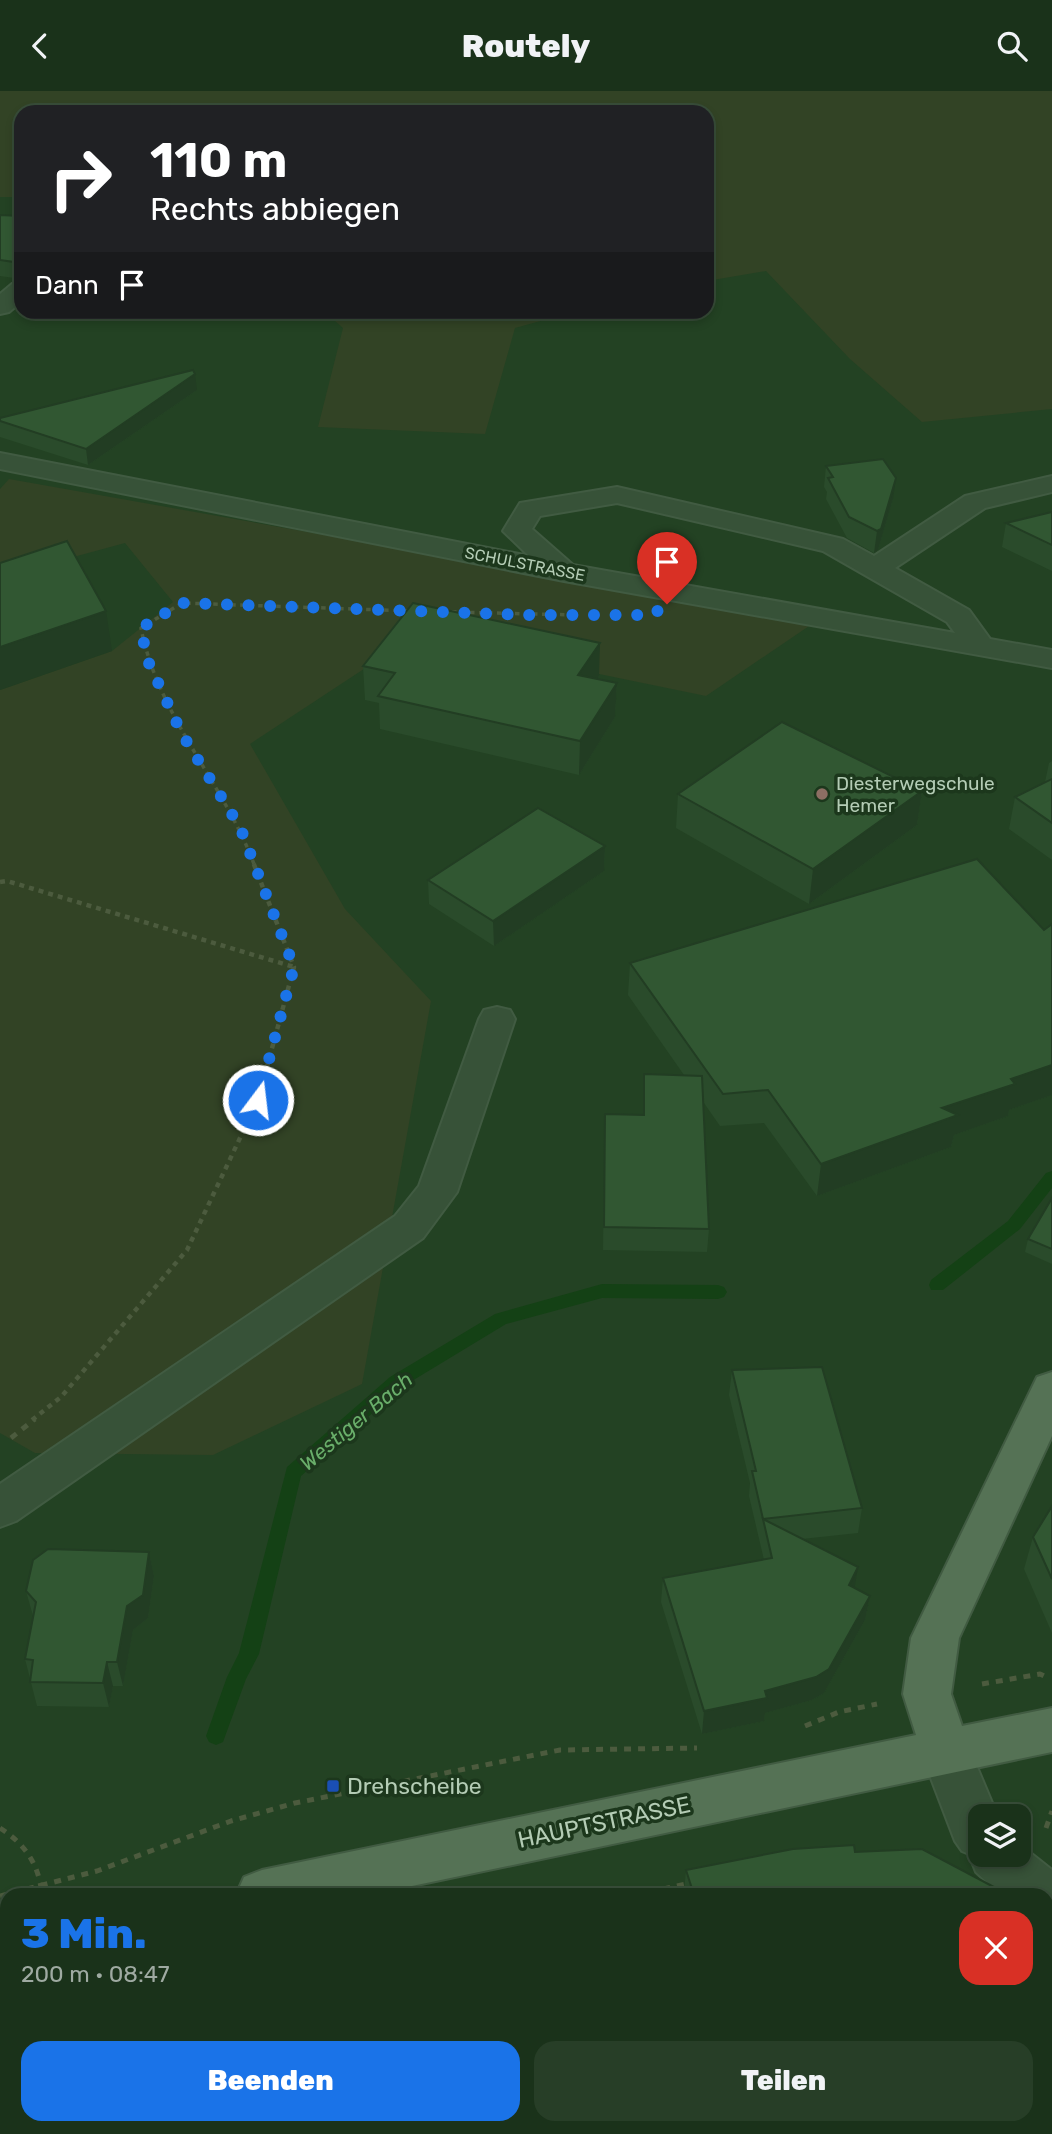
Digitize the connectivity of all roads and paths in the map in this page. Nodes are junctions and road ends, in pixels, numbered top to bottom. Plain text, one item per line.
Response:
1 (14, 295) edge
2 (0, 307) edge
3 (0, 461) edge
4 (1052, 484) edge
5 (875, 569) junction
6 (564, 572) junction
7 (418, 611) edge
8 (446, 612) edge
9 (584, 615) dead end
10 (978, 644) junction
11 (1052, 660) edge
12 (0, 882) edge
13 (294, 967) junction
14 (497, 1019) dead end
15 (1052, 1389) edge
16 (0, 1447) edge
17 (0, 1508) edge
18 (839, 1712) dead end
19 (797, 1728) dead end
20 (1052, 1730) edge
21 (708, 1748) dead end
22 (946, 1752) junction
23 (968, 1811) edge
24 (0, 1828) edge
25 (1007, 1867) edge
26 (702, 1881) edge
27 (41, 1885) junction
28 (350, 1885) edge
29 (30, 1888) edge
30 (41, 1888) edge
31 (324, 1888) edge
32 (669, 1888) edge
33 (1034, 1888) edge

1 - 2 street
3 - 6 street, SCHULSTRASSE
4 - 5 street
5 - 6 street
5 - 10 street
6 - 10 street, SCHULSTRASSE
7 - 13 path
8 - 9 path
10 - 11 street, SCHULSTRASSE
12 - 13 path
13 - 16 path
14 - 17 street
15 - 22 main road
18 - 19 path
20 - 22 main road, HAUPTSTRASSE
21 - 27 path
22 - 23 street
22 - 28 main road, HAUPTSTRASSE
24 - 27 path
25 - 33 street
26 - 32 path
27 - 29 path
27 - 30 path
28 - 31 main road, HAUPTSTRASSE

